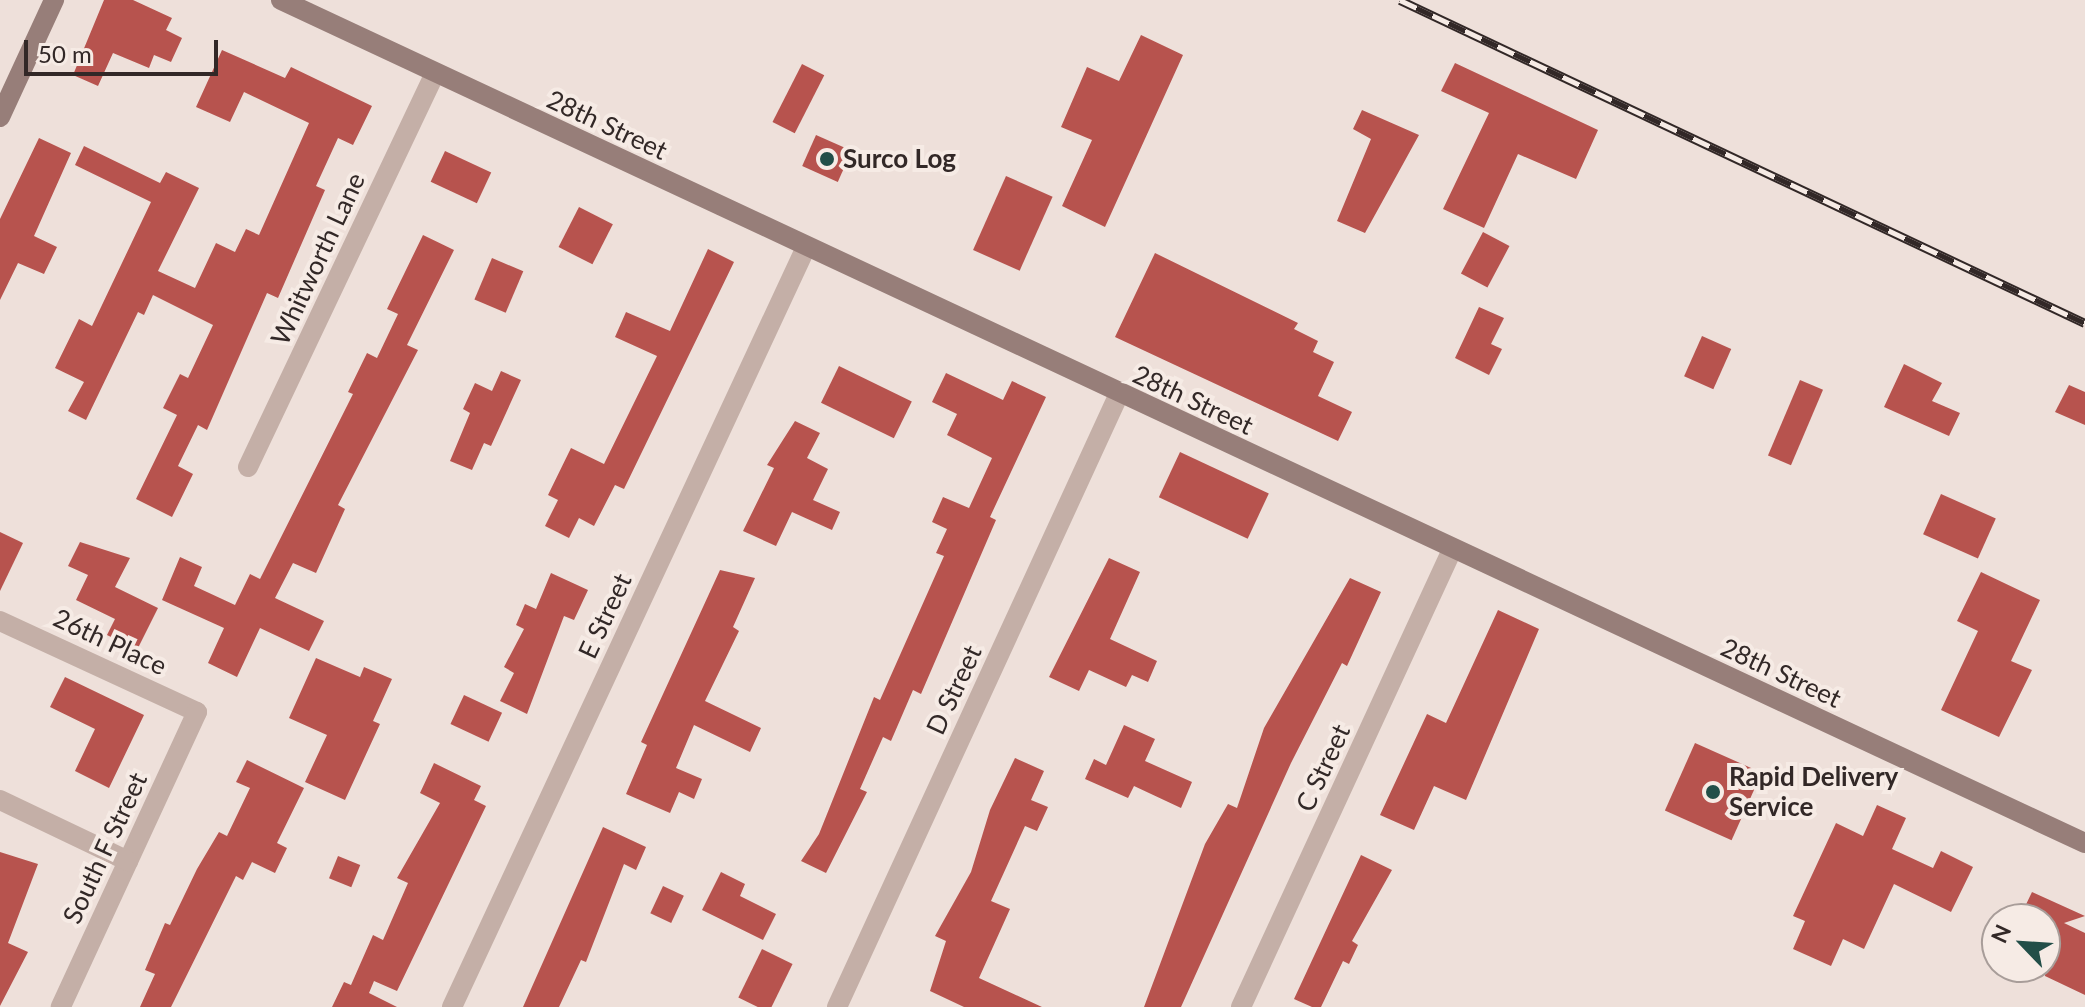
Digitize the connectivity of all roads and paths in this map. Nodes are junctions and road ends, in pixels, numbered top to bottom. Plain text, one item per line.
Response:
1 (54, 0) edge
2 (281, 0) edge
3 (435, 73) junction
4 (0, 117) edge
5 (806, 247) junction
6 (1119, 394) junction
7 (248, 467) dead end
8 (1452, 550) junction
9 (0, 621) edge
10 (197, 712) joint
11 (0, 800) edge
12 (2085, 843) edge
13 (128, 861) junction
14 (61, 1007) edge
15 (452, 1007) edge
16 (837, 1007) edge
17 (1241, 1007) edge

1 - 4 main road
2 - 3 main road, 28th Street
3 - 5 main road, 28th Street
3 - 7 street, Whitworth Lane
5 - 6 main road, 28th Street
5 - 15 street, E Street
6 - 8 main road, 28th Street
6 - 16 street, D Street
8 - 12 main road, 28th Street
8 - 17 street, C Street
9 - 10 street, 26th Place
10 - 13 street, South F Street
11 - 13 street
13 - 14 street, South F Street

